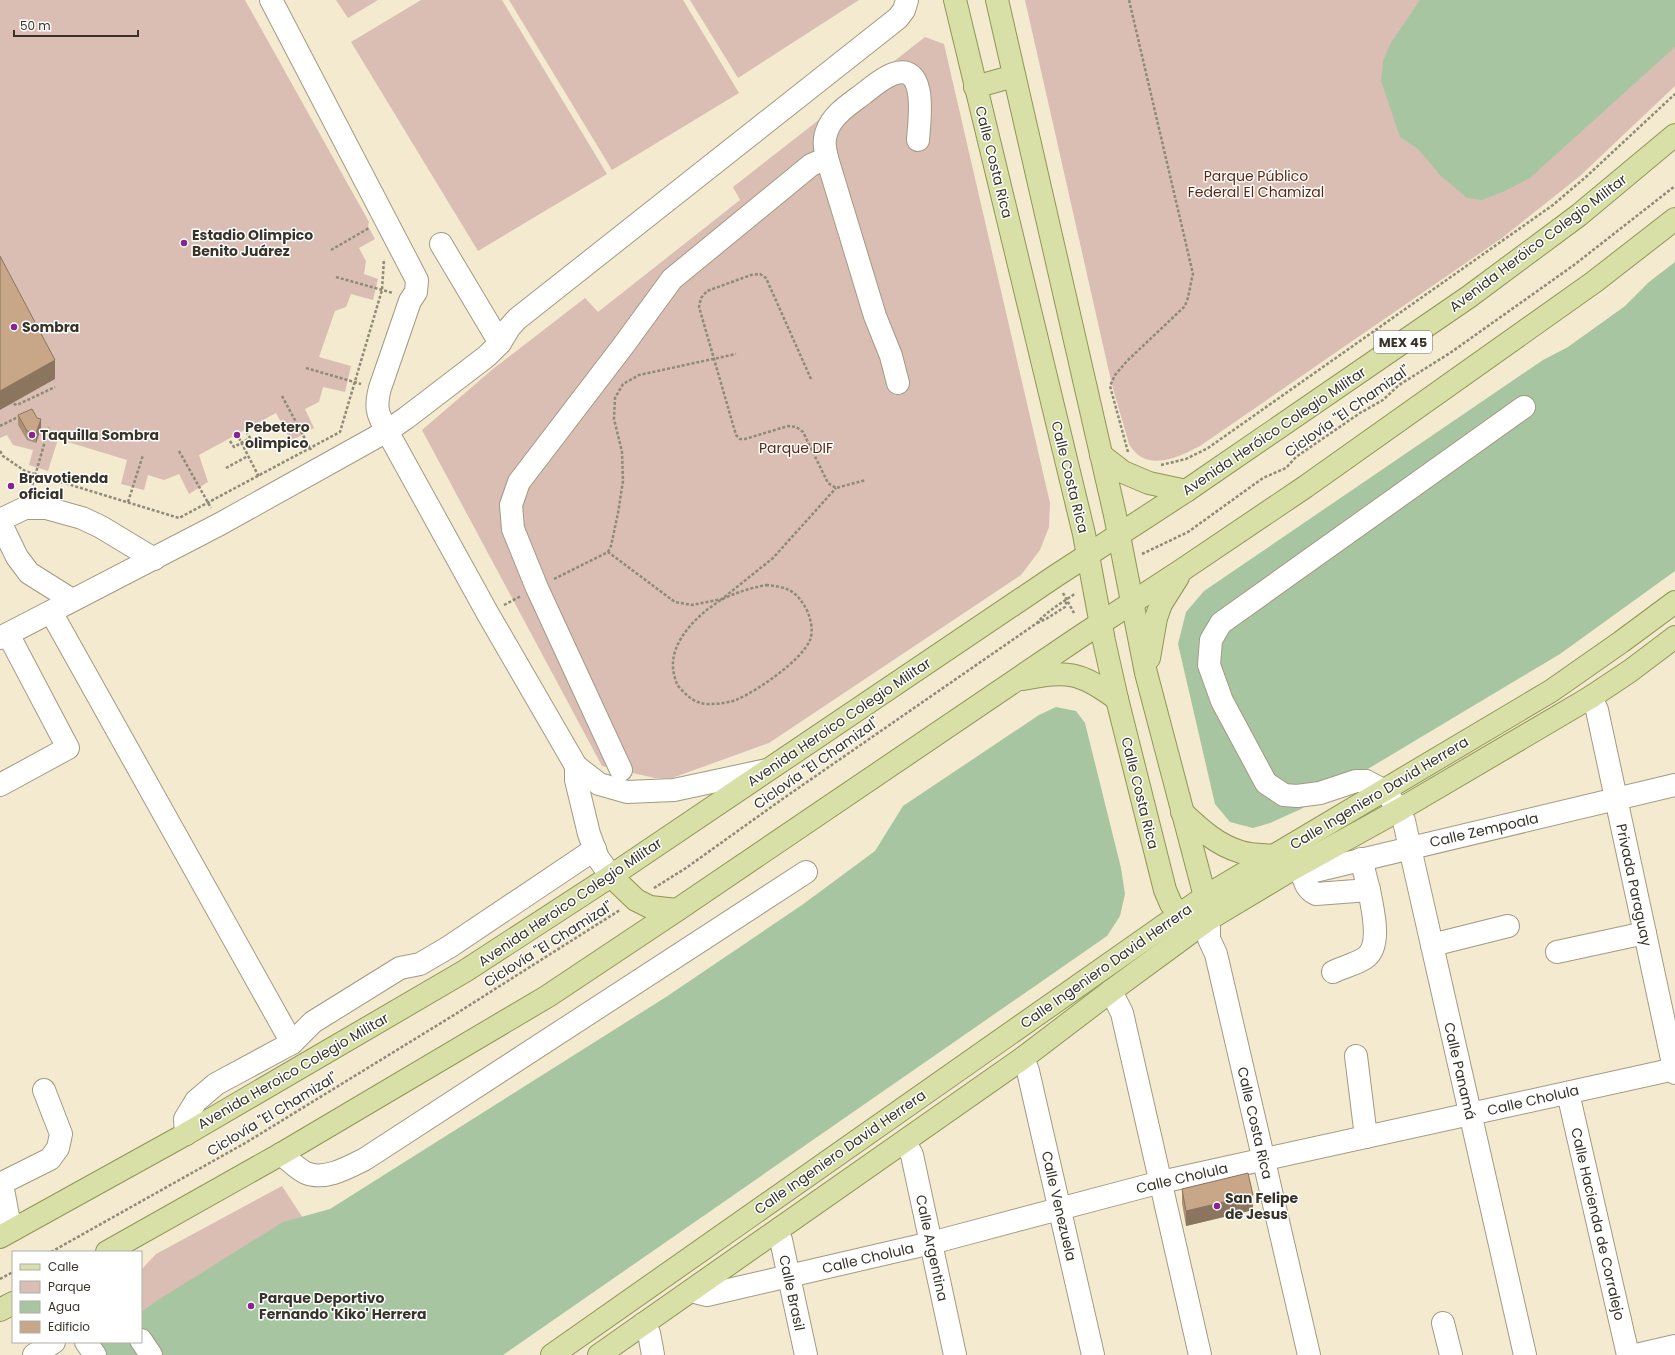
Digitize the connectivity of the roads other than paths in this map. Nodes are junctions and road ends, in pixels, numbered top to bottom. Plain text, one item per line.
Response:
1 (271, 0) edge
2 (907, 0) edge
3 (955, 0) edge
4 (997, 0) edge
5 (1014, 76) junction
6 (975, 87) junction
7 (1675, 135) edge
8 (918, 140) dead end
9 (827, 158) junction
10 (1675, 219) edge
11 (442, 244) dead end
12 (500, 343) junction
13 (898, 382) dead end
14 (1524, 407) dead end
15 (387, 431) junction
16 (1101, 455) junction
17 (1186, 491) junction
18 (1, 529) edge
19 (1120, 535) junction
20 (1088, 556) junction
21 (154, 559) junction
22 (1182, 570) junction
23 (72, 600) junction
24 (1134, 602) junction
25 (1675, 602) edge
26 (51, 612) junction
27 (1100, 623) junction
28 (4, 636) edge
29 (1675, 637) edge
30 (1146, 673) junction
31 (1016, 680) junction
32 (1591, 697) junction
33 (1117, 699) junction
34 (576, 766) junction
35 (621, 770) dead end
36 (767, 770) junction
37 (0, 785) edge
38 (1675, 785) edge
39 (1385, 791) junction
40 (1616, 799) junction
41 (1399, 810) junction
42 (1182, 812) junction
43 (1410, 848) junction
44 (595, 849) junction
45 (1272, 856) junction
46 (1362, 859) junction
47 (1298, 871) junction
48 (806, 872) dead end
49 (611, 876) junction
50 (1369, 890) junction
51 (1206, 896) junction
52 (677, 910) junction
53 (1180, 914) junction
54 (1508, 926) dead end
55 (1205, 929) junction
56 (1645, 933) junction
57 (1432, 945) junction
58 (1557, 952) dead end
59 (1333, 972) dead end
60 (1110, 991) junction
61 (292, 1043) junction
62 (1356, 1056) dead end
63 (1024, 1058) junction
64 (1675, 1070) edge
65 (44, 1090) dead end
66 (1568, 1093) junction
67 (1470, 1114) junction
68 (186, 1134) junction
69 (1366, 1137) junction
70 (905, 1142) junction
71 (282, 1154) junction
72 (1263, 1159) junction
73 (1162, 1182) junction
74 (1, 1184) edge
75 (1059, 1209) junction
76 (776, 1232) junction
77 (7, 1233) edge
78 (931, 1243) junction
79 (128, 1246) edge
80 (111, 1251) edge
81 (789, 1276) junction
82 (692, 1291) junction
83 (12, 1304) edge
84 (0, 1310) edge
85 (1443, 1323) dead end
86 (643, 1324) junction
87 (142, 1342) edge
88 (52, 1343) edge
89 (87, 1343) edge
90 (1675, 1346) edge
91 (34, 1355) edge
92 (95, 1355) edge
93 (151, 1355) edge
94 (552, 1355) edge
95 (599, 1355) edge
96 (653, 1355) edge
97 (806, 1355) edge
98 (955, 1355) edge
99 (1093, 1355) edge
100 (1200, 1355) edge
101 (1309, 1355) edge
102 (1451, 1355) edge
103 (1524, 1355) edge
104 (1628, 1355) edge
105 (1636, 1355) edge

1 - 15 street
2 - 12 street
3 - 6 main road, Calle Costa Rica
4 - 5 main road, Calle Costa Rica
5 - 6 main road
5 - 16 main road, Calle Costa Rica
6 - 20 main road, Calle Costa Rica
7 - 17 main road, Avenida Heróico Colegio Militar / MEX 45
8 - 9 street
9 - 13 street
9 - 35 street
10 - 22 main road
11 - 12 street
12 - 15 street
14 - 39 street
15 - 21 street
15 - 34 street
16 - 17 main road
16 - 19 main road, Calle Costa Rica
17 - 19 main road, Avenida Heróico Colegio Militar / MEX 45
18 - 21 street
18 - 23 street
19 - 20 main road, Avenida Heroico Colegio Militar
19 - 24 main road, Calle Costa Rica
20 - 27 main road, Calle Costa Rica
20 - 36 main road, Avenida Heroico Colegio Militar
21 - 23 street
22 - 24 main road
22 - 30 main road
23 - 26 street
24 - 27 main road
24 - 30 main road, Calle Costa Rica
25 - 39 main road, Calle Ingeniero David Herrera
26 - 28 street
26 - 61 street
27 - 31 main road
27 - 33 main road, Calle Costa Rica
28 - 37 street
29 - 32 main road, Calle Ingeniero David Herrera
30 - 42 main road, Calle Costa Rica
31 - 33 main road
31 - 52 main road
32 - 40 street, Privada Paraguay
32 - 41 main road, Calle Ingeniero David Herrera
33 - 53 main road, Calle Costa Rica
34 - 36 street
34 - 44 street
36 - 49 main road, Avenida Heroico Colegio Militar
38 - 40 street, Calle Zempoala
39 - 41 street, Calle Panamá
39 - 45 main road, Calle Ingeniero David Herrera
40 - 43 street, Calle Zempoala
40 - 56 street, Privada Paraguay
41 - 43 street, Calle Panamá
41 - 47 main road, Calle Ingeniero David Herrera
42 - 45 main road
42 - 51 main road, Calle Costa Rica
43 - 46 street, Calle Zempoala
43 - 57 street, Calle Panamá
44 - 49 street
44 - 61 street
45 - 51 main road, Calle Ingeniero David Herrera
46 - 47 street, Calle Zempoala
46 - 50 street
47 - 50 street
47 - 55 main road, Calle Ingeniero David Herrera
48 - 71 street
49 - 52 main road
49 - 68 main road, Avenida Heroico Colegio Militar
50 - 59 street
51 - 53 main road, Calle Ingeniero David Herrera
51 - 55 main road, Calle Costa Rica
52 - 71 main road
53 - 55 main road, Calle Costa Rica
53 - 94 main road, Calle Ingeniero David Herrera
54 - 57 street
55 - 60 main road, Calle Ingeniero David Herrera
55 - 72 street, Calle Costa Rica
56 - 58 street
56 - 64 street, Privada Paraguay
57 - 67 street, Calle Panamá
60 - 63 main road, Calle Ingeniero David Herrera
60 - 73 street
61 - 68 street
62 - 69 street
63 - 70 main road, Calle Ingeniero David Herrera
63 - 75 street, Calle Venezuela
64 - 66 street, Calle Cholula
65 - 74 street
66 - 67 street, Calle Cholula
66 - 104 street, Calle Hacienda de Corralejo
67 - 69 street, Calle Cholula
67 - 103 street, Calle Panamá
68 - 77 main road, Avenida Heroico Colegio Militar
69 - 72 street, Calle Cholula
70 - 76 main road, Calle Ingeniero David Herrera
70 - 78 street, Calle Argentina
71 - 79 main road
72 - 73 street, Calle Cholula
72 - 101 street, Calle Costa Rica
73 - 75 street, Calle Cholula
73 - 100 street
74 - 77 street
75 - 78 street, Calle Cholula
75 - 99 street, Calle Venezuela
76 - 81 street, Calle Brasil
76 - 82 main road, Calle Ingeniero David Herrera
78 - 81 street, Calle Cholula
78 - 98 street, Calle Argentina
79 - 80 main road
81 - 82 street, Calle Cholula
81 - 97 street, Calle Brasil
82 - 86 main road, Calle Ingeniero David Herrera
83 - 84 main road
85 - 102 street
86 - 95 main road, Calle Ingeniero David Herrera
86 - 96 street
87 - 93 street
88 - 91 street
89 - 92 street
90 - 105 street

